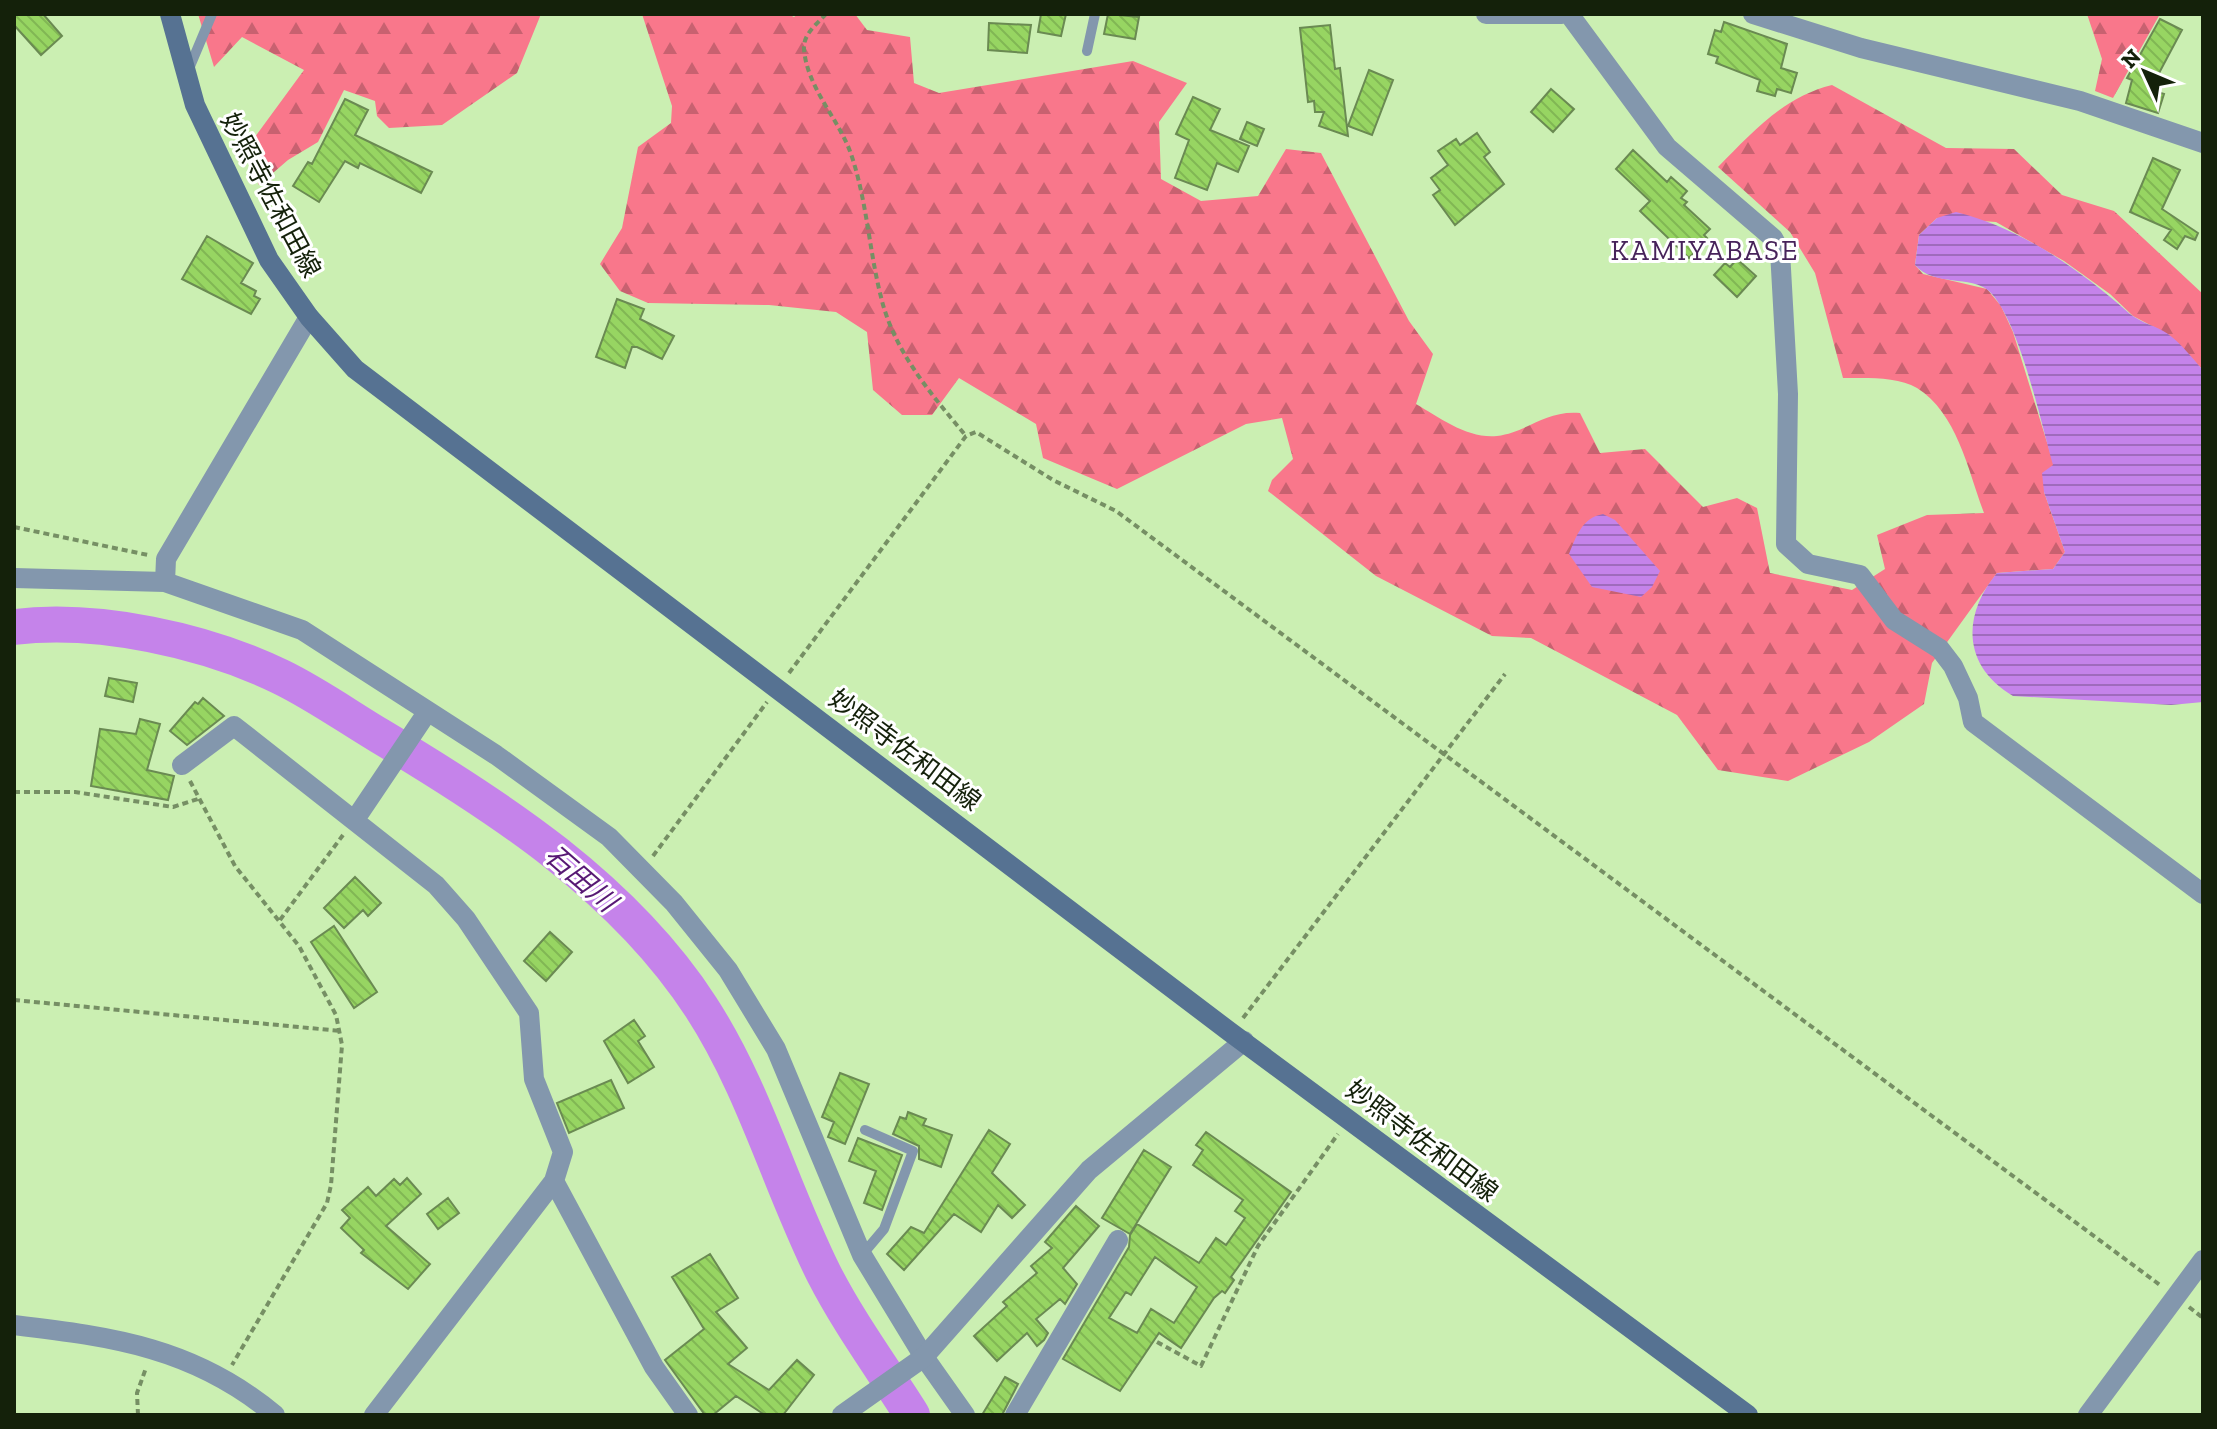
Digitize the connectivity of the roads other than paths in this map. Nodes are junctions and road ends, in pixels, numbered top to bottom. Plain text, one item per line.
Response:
1 (170, 14) edge
2 (212, 14) edge
3 (1095, 14) edge
4 (1486, 14) edge
5 (1562, 14) edge
6 (1569, 14) edge
7 (1753, 14) edge
8 (1087, 51) dead end
9 (187, 75) junction
10 (2203, 143) edge
11 (309, 317) junction
12 (14, 578) edge
13 (165, 582) junction
14 (424, 716) junction
15 (182, 765) road end
16 (356, 818) junction
17 (2203, 894) edge
18 (1237, 1036) junction
19 (865, 1130) dead end
20 (554, 1181) junction
21 (1118, 1240) dead end
22 (862, 1255) junction
23 (2203, 1260) edge
24 (14, 1325) edge
25 (919, 1360) junction
26 (848, 1410) edge
27 (275, 1415) edge
28 (374, 1415) edge
29 (688, 1415) edge
30 (965, 1415) edge
31 (1015, 1415) edge
32 (1748, 1415) edge
33 (2088, 1415) edge

1 - 9 main road, 妙照寺佐和田線
2 - 9 lane
3 - 8 lane
4 - 5 street
6 - 17 street
7 - 10 street
9 - 11 main road, 妙照寺佐和田線
11 - 13 street
11 - 18 main road, 妙照寺佐和田線
12 - 13 street
13 - 14 street
14 - 16 street
14 - 22 street
15 - 16 street
16 - 20 street
18 - 25 street
18 - 32 main road, 妙照寺佐和田線
19 - 22 lane
20 - 28 street
20 - 29 street
21 - 31 street
22 - 25 street
23 - 33 street
24 - 27 street
25 - 26 street
25 - 30 street

